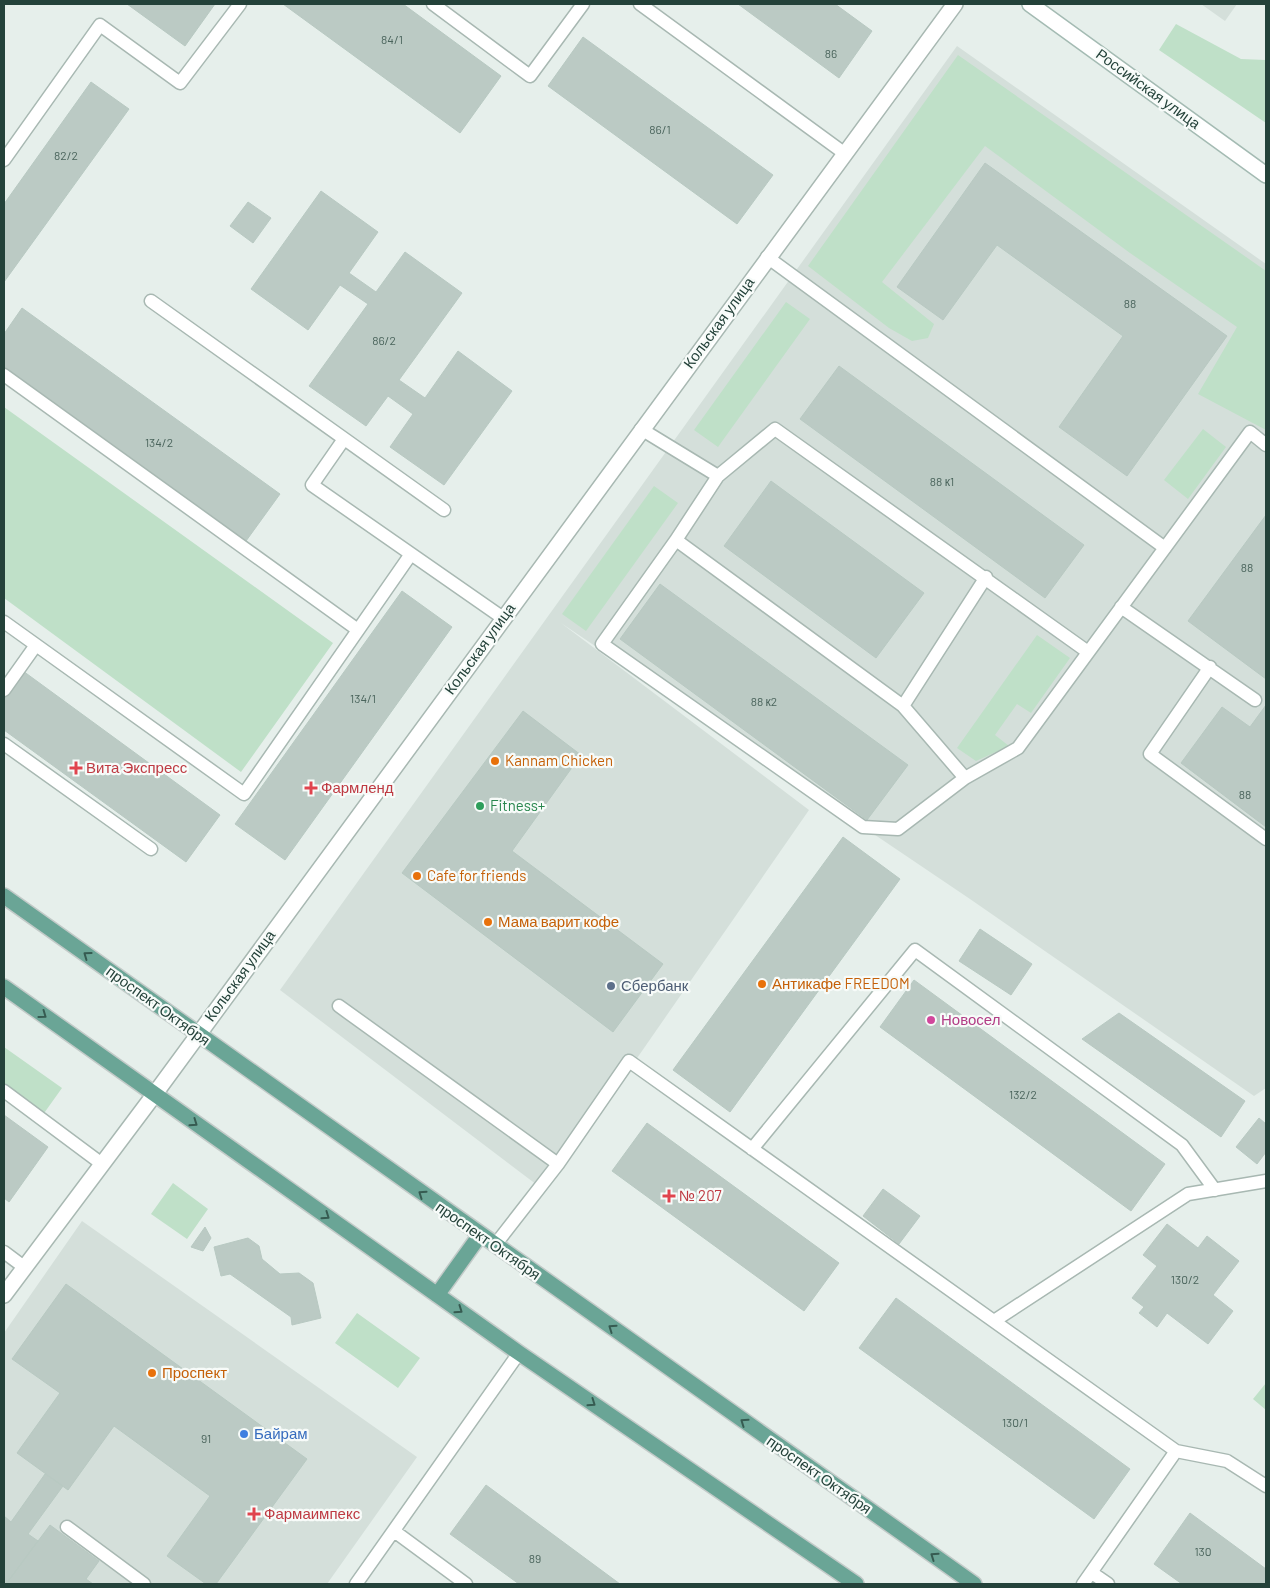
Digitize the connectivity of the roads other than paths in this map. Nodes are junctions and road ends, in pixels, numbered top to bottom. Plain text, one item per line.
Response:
1 (240, 4) edge
2 (433, 4) edge
3 (583, 4) edge
4 (640, 4) edge
5 (955, 4) edge
6 (1030, 4) edge
7 (844, 153) junction
8 (4, 160) edge
9 (1266, 175) edge
10 (767, 257) junction
11 (151, 302) dead end
12 (4, 375) edge
13 (641, 429) junction
14 (344, 439) junction
15 (1266, 445) edge
16 (718, 476) junction
17 (444, 510) dead end
18 (676, 540) junction
19 (1165, 548) junction
20 (411, 554) junction
21 (986, 577) junction
22 (1121, 607) junction
23 (503, 618) junction
24 (4, 622) edge
25 (358, 630) junction
26 (36, 645) junction
27 (1088, 652) junction
28 (1210, 666) junction
29 (4, 690) edge
30 (1254, 700) dead end
31 (903, 706) junction
32 (4, 744) edge
33 (965, 778) junction
34 (1266, 838) edge
35 (150, 849) dead end
36 (4, 896) edge
37 (4, 987) edge
38 (339, 1006) dead end
39 (198, 1034) junction
40 (4, 1091) edge
41 (154, 1095) junction
42 (752, 1148) junction
43 (102, 1164) junction
44 (558, 1164) junction
45 (1266, 1181) edge
46 (1215, 1190) junction
47 (480, 1235) junction
48 (495, 1245) junction
49 (4, 1252) edge
50 (24, 1267) junction
51 (4, 1295) edge
52 (437, 1295) junction
53 (994, 1321) junction
54 (519, 1353) junction
55 (1176, 1451) junction
56 (1266, 1486) edge
57 (67, 1527) dead end
58 (394, 1531) junction
59 (1092, 1573) junction
60 (144, 1584) edge
61 (356, 1584) edge
62 (466, 1584) edge
63 (856, 1584) edge
64 (974, 1584) edge
65 (1083, 1584) edge
66 (1108, 1584) edge

1 - 8 lane
2 - 3 lane
4 - 7 lane
5 - 7 street, Кольская улица
6 - 9 street, Российская улица
7 - 10 street, Кольская улица
10 - 13 street, Кольская улица
10 - 19 lane
11 - 14 lane
12 - 25 lane
13 - 16 lane
13 - 23 street, Кольская улица
14 - 17 lane
14 - 20 lane
15 - 19 lane
16 - 18 lane
16 - 21 lane
18 - 31 lane
18 - 33 lane
19 - 22 lane
20 - 23 lane
20 - 25 lane
21 - 27 lane
21 - 31 lane
22 - 27 lane
22 - 28 lane
23 - 39 street, Кольская улица
24 - 26 lane
25 - 26 lane
26 - 29 lane
27 - 33 lane
28 - 30 lane
28 - 34 lane
31 - 33 lane
32 - 35 lane
39 -> 36 main road, проспект Октября
37 -> 41 main road
38 - 44 lane
39 - 41 street, Кольская улица
47 -> 39 main road, проспект Октября
40 - 43 lane
41 - 43 street, Кольская улица
41 -> 52 main road
42 - 44 lane
42 - 46 lane
42 - 53 lane
43 - 50 street, Кольская улица
44 - 48 lane
45 - 46 lane
46 - 53 lane
47 - 48 main road, проспект Октября
47 - 52 main road
64 -> 48 main road, проспект Октября
49 - 50 lane
50 - 51 street, Кольская улица
52 -> 54 main road
53 - 55 lane
54 - 58 lane
54 -> 63 main road
55 - 56 lane
55 - 59 lane
57 - 60 lane
58 - 61 lane
58 - 62 lane
59 - 65 lane
59 - 66 lane

